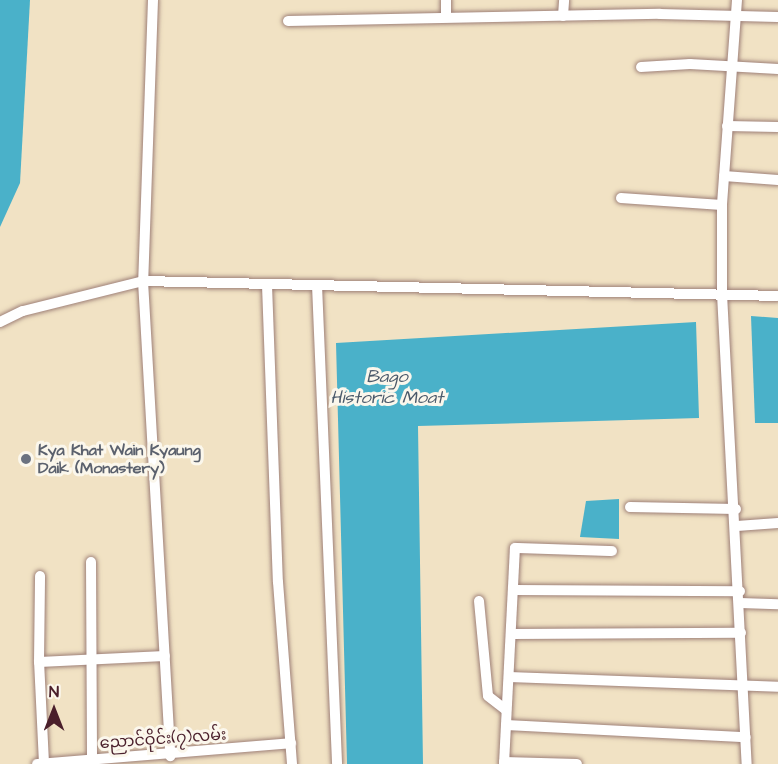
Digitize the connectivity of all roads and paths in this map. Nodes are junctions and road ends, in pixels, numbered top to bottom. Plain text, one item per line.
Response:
1 (153, 0) edge
2 (446, 0) edge
3 (564, 0) edge
4 (737, 0) edge
5 (735, 14) junction
6 (446, 16) junction
7 (563, 16) junction
8 (778, 17) edge
9 (288, 21) dead end
10 (641, 67) dead end
11 (732, 67) junction
12 (778, 69) edge
13 (727, 126) junction
14 (778, 127) edge
15 (724, 176) junction
16 (778, 180) edge
17 (621, 198) dead end
18 (722, 205) junction
19 (143, 281) junction
20 (267, 285) junction
21 (317, 285) junction
22 (722, 294) junction
23 (778, 296) edge
24 (0, 322) edge
25 (630, 507) dead end
26 (736, 509) junction
27 (778, 523) edge
28 (737, 526) junction
29 (612, 551) dead end
30 (91, 562) dead end
31 (40, 576) dead end
32 (514, 590) junction
33 (740, 597) junction
34 (479, 601) dead end
35 (778, 604) edge
36 (741, 633) junction
37 (512, 634) junction
38 (165, 656) junction
39 (92, 657) junction
40 (39, 662) junction
41 (508, 677) junction
42 (745, 686) junction
43 (778, 687) edge
44 (506, 710) junction
45 (506, 725) junction
46 (746, 736) junction
47 (291, 743) junction
48 (170, 756) junction
49 (92, 759) junction
50 (41, 763) edge
51 (504, 763) edge
52 (292, 764) edge
53 (338, 764) edge
54 (554, 764) edge
55 (577, 764) edge
56 (747, 764) edge

1 - 19 street
2 - 6 street
3 - 7 street
4 - 5 street
5 - 7 street
5 - 8 street
5 - 11 street
6 - 7 street
6 - 9 street
10 - 11 street
11 - 12 street
11 - 13 street
13 - 14 street
13 - 15 street
15 - 16 street
15 - 18 street
17 - 18 street
18 - 22 street
19 - 20 street
19 - 24 street
19 - 38 street
20 - 21 street
20 - 47 street
21 - 22 street
21 - 53 street
22 - 23 street
22 - 26 street
25 - 26 street
26 - 28 street
27 - 28 street
28 - 33 street
29 - 32 street
30 - 39 street
31 - 40 street
32 - 33 street
32 - 37 street
33 - 35 street
33 - 36 street
34 - 44 street
36 - 37 street
36 - 42 street
37 - 41 street
38 - 39 street
38 - 48 street
39 - 40 street
39 - 49 street
40 - 50 street
41 - 42 street
41 - 44 street
42 - 43 street
42 - 46 street
44 - 45 street
45 - 46 street
45 - 51 street
46 - 56 street
47 - 48 street, ညောင်ဝိုင်း(၇)လမ်း
47 - 52 street
48 - 49 street, ညောင်ဝိုင်း(၇)လမ်း
49 - 50 street, ညောင်ဝိုင်း(၇)လမ်း
51 - 54 street
54 - 55 street

